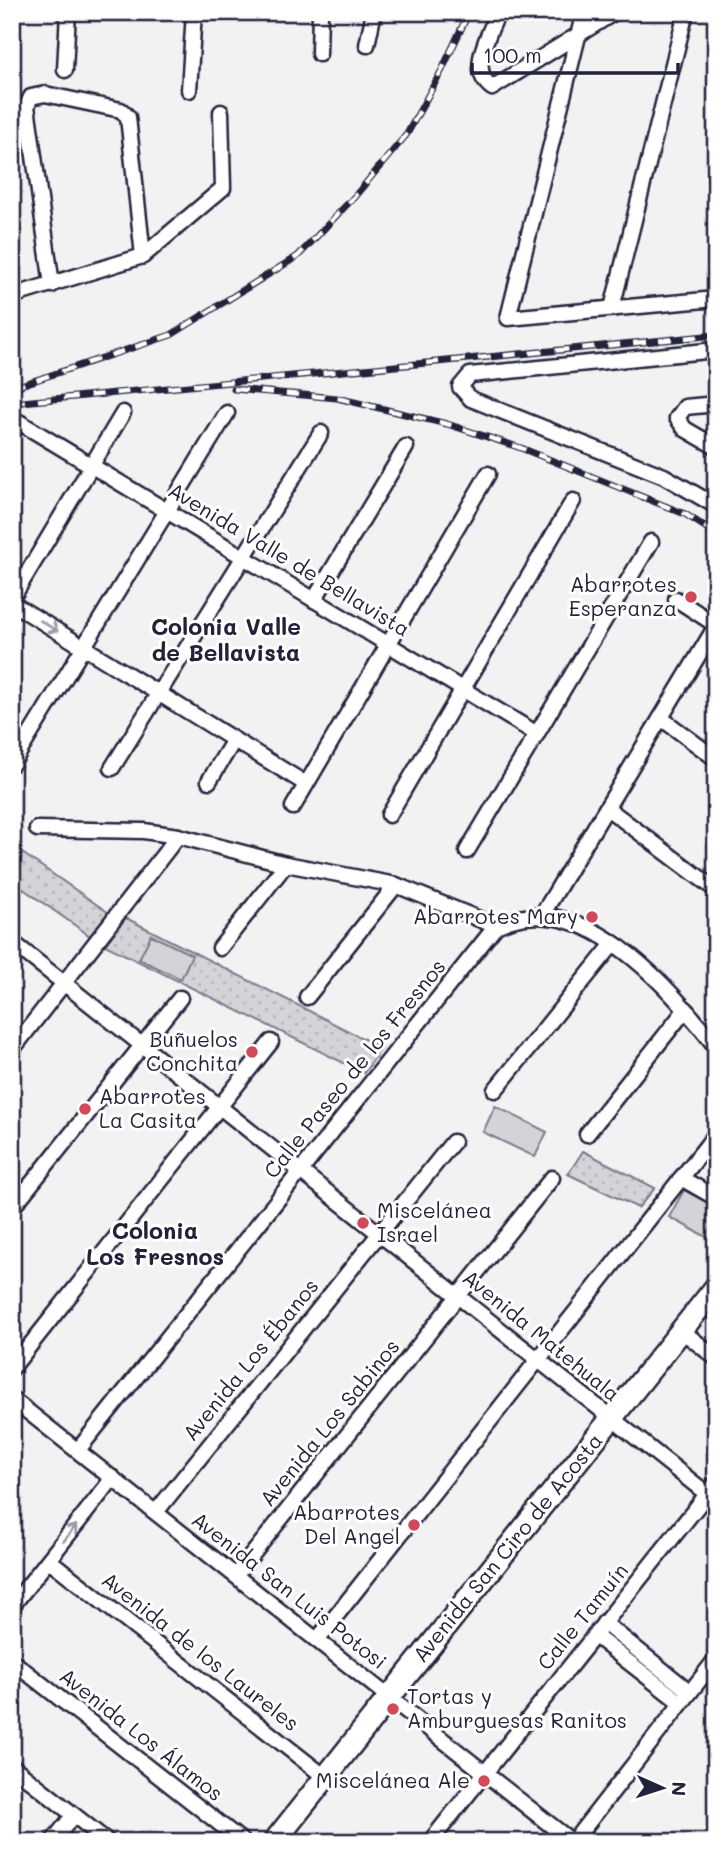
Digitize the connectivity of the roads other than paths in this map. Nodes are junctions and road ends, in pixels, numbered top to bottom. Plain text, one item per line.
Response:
1 (68, 12) edge
2 (194, 12) edge
3 (320, 12) edge
4 (374, 12) edge
5 (498, 12) edge
6 (584, 12) edge
7 (615, 12) edge
8 (686, 12) edge
9 (579, 35) junction
10 (367, 44) dead end
11 (319, 54) dead end
12 (65, 70) dead end
13 (189, 90) dead end
14 (221, 112) dead end
15 (143, 256) junction
16 (52, 285) junction
17 (12, 296) edge
18 (716, 299) edge
19 (612, 308) junction
20 (716, 350) edge
21 (716, 404) edge
22 (123, 413) dead end
23 (227, 413) dead end
24 (15, 427) edge
25 (321, 433) dead end
26 (406, 447) dead end
27 (716, 447) edge
28 (91, 466) junction
29 (488, 474) dead end
30 (573, 501) dead end
31 (716, 506) edge
32 (167, 511) junction
33 (651, 542) dead end
34 (243, 557) junction
35 (13, 597) edge
36 (676, 598) dead end
37 (314, 600) junction
38 (716, 625) edge
39 (716, 631) edge
40 (388, 644) junction
41 (84, 648) junction
42 (463, 689) junction
43 (159, 694) junction
44 (661, 718) junction
45 (537, 734) junction
46 (234, 740) junction
47 (716, 758) edge
48 (12, 764) edge
49 (112, 768) dead end
50 (209, 781) dead end
51 (306, 784) junction
52 (293, 807) dead end
53 (607, 808) junction
54 (389, 815) dead end
55 (37, 829) dead end
56 (178, 836) junction
57 (467, 851) dead end
58 (286, 864) junction
59 (396, 885) junction
60 (716, 890) edge
61 (542, 915) junction
62 (496, 926) junction
63 (12, 942) edge
64 (613, 944) junction
65 (220, 948) dead end
66 (64, 983) junction
67 (307, 997) dead end
68 (180, 998) dead end
69 (686, 1009) junction
70 (271, 1042) dead end
71 (142, 1045) junction
72 (716, 1047) edge
73 (12, 1050) edge
74 (495, 1090) dead end
75 (220, 1107) junction
76 (587, 1134) dead end
77 (716, 1134) edge
78 (453, 1142) dead end
79 (300, 1171) junction
80 (552, 1178) dead end
81 (681, 1178) junction
82 (716, 1198) edge
83 (12, 1208) edge
84 (380, 1234) junction
85 (715, 1288) edge
86 (458, 1296) junction
87 (681, 1330) junction
88 (716, 1358) edge
89 (538, 1360) junction
90 (12, 1368) edge
91 (12, 1399) edge
92 (611, 1418) junction
93 (78, 1450) junction
94 (113, 1478) junction
95 (713, 1493) edge
96 (156, 1512) junction
97 (49, 1559) junction
98 (236, 1575) junction
99 (12, 1606) edge
100 (604, 1623) junction
101 (594, 1635) junction
102 (317, 1640) junction
103 (716, 1658) edge
104 (12, 1661) edge
105 (389, 1697) junction
106 (685, 1698) junction
107 (12, 1766) edge
108 (485, 1773) junction
109 (325, 1777) junction
110 (73, 1816) junction
111 (52, 1842) edge
112 (107, 1842) edge
113 (243, 1842) edge
114 (274, 1842) edge
115 (430, 1842) edge
116 (572, 1842) edge

1 - 12 street
2 - 13 street
3 - 11 street
4 - 10 street
5 - 9 street
6 - 9 street
7 - 9 street
8 - 19 street
9 - 19 street
14 - 15 street
15 - 16 street
15 - 16 street
16 - 17 street
18 - 19 street
20 - 31 street
21 - 27 street
22 - 28 street
23 - 32 street
24 - 28 street, Avenida Valle de Bellavista
25 - 34 street
26 - 37 street
28 - 32 street, Avenida Valle de Bellavista
28 - 35 street
29 - 40 street
30 - 42 street
32 - 34 street, Avenida Valle de Bellavista
32 - 41 street
33 - 45 street
34 - 37 street, Avenida Valle de Bellavista
34 - 43 street
35 -> 41 street
36 - 38 street
37 - 40 street, Avenida Valle de Bellavista
39 - 44 street
40 - 42 street, Avenida Valle de Bellavista
40 - 51 street
41 - 43 street
41 - 48 street
42 - 45 street, Avenida Valle de Bellavista
42 - 54 street
43 - 46 street
43 - 49 street
44 - 47 street
44 - 53 street
45 - 57 street
46 - 50 street
46 - 51 street
51 - 52 street
53 - 60 street
53 - 61 street
55 - 56 street
56 - 58 street
56 - 66 street
58 - 59 street
58 - 65 street
59 - 62 street
59 - 67 street
61 - 62 street
61 - 64 street
62 - 79 street, Calle Paseo de los Fresnos
63 - 66 street, Avenida Matehuala
64 - 69 street
64 - 74 street
66 - 71 street, Avenida Matehuala
66 - 73 street
68 - 71 street
69 - 72 street
69 - 76 street
70 - 75 street
71 - 75 street, Avenida Matehuala
71 - 83 street
75 - 79 street, Avenida Matehuala
75 - 90 street
77 - 81 street
78 - 84 street, Avenida Los Ébanos
79 - 84 street, Avenida Matehuala
79 - 93 street, Calle Paseo de los Fresnos
80 - 86 street, Avenida Los Sabinos
81 - 82 street
81 - 89 street
84 - 86 street, Avenida Matehuala
84 - 96 street, Avenida Los Ébanos
85 - 87 street, Avenida San Ciro de Acosta
86 - 89 street, Avenida Matehuala
86 - 98 street, Avenida Los Sabinos
87 - 88 street
87 - 92 street, Avenida San Ciro de Acosta
89 - 92 street, Avenida Matehuala
89 - 102 street
91 - 93 street, Avenida San Luis Potosi
92 - 95 street, Avenida Matehuala
92 - 105 street, Avenida San Ciro de Acosta
93 - 94 street, Avenida San Luis Potosi
94 - 96 street, Avenida San Luis Potosi
97 -> 94 street
95 - 100 street, Calle Tamuín
96 - 98 street, Avenida San Luis Potosi
97 - 99 street
97 - 109 street, Avenida de los Laureles
98 - 102 street, Avenida San Luis Potosi
100 - 101 street, Calle Tamuín
100 - 106 street
101 - 106 street
101 - 108 street, Calle Tamuín
102 - 105 street, Avenida San Luis Potosi
103 - 106 street
104 - 113 street, Avenida Los Álamos
105 - 108 street, Avenida San Luis Potosi
105 - 109 street, Avenida San Ciro de Acosta
106 - 116 street
107 - 110 street
108 - 115 street, Calle Tamuín
108 - 116 street, Avenida San Luis Potosi
109 - 114 street, Avenida San Ciro de Acosta
110 - 111 street
110 - 112 street

